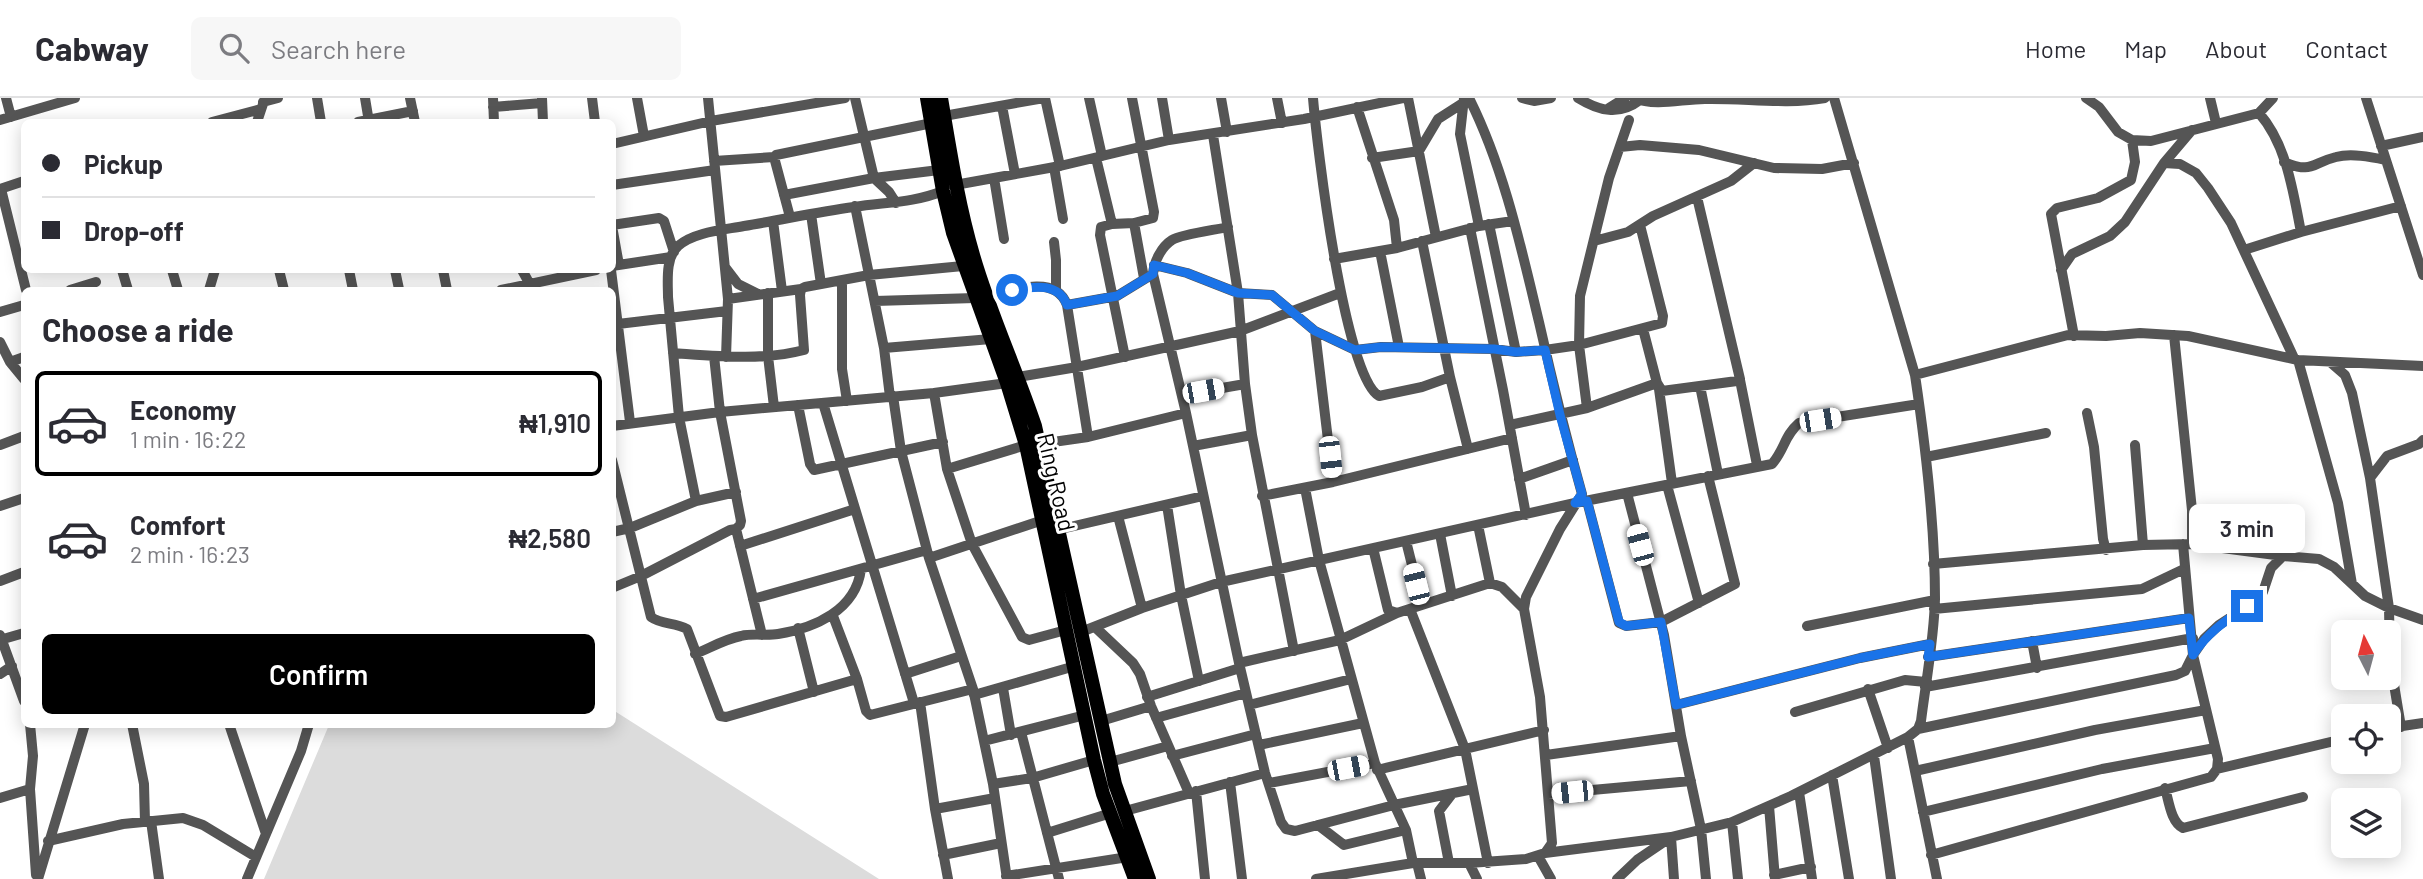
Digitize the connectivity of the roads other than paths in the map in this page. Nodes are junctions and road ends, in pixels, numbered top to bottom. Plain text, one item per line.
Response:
1 (6, 98) edge
2 (75, 98) edge
3 (278, 98) edge
4 (317, 98) edge
5 (365, 98) edge
6 (410, 98) edge
7 (592, 98) edge
8 (638, 98) edge
9 (708, 98) edge
10 (845, 98) edge
11 (855, 98) edge
12 (928, 98) edge
13 (941, 98) edge
14 (1044, 98) edge
15 (1089, 98) edge
16 (1132, 98) edge
17 (1162, 98) edge
18 (1221, 98) edge
19 (1277, 98) edge
20 (1313, 98) edge
21 (1406, 98) edge
22 (1522, 98) edge
23 (1551, 98) edge
24 (1578, 98) edge
25 (1699, 98) edge
26 (1825, 98) edge
27 (1834, 98) edge
28 (2086, 98) edge
29 (2210, 98) edge
30 (2273, 98) edge
31 (2366, 98) edge
32 (1637, 99) edge
33 (542, 100) edge
34 (1378, 100) edge
35 (1465, 100) edge
36 (263, 103) edge
37 (493, 103) edge
38 (1596, 105) edge
39 (1002, 106) junction
40 (1627, 106) edge
41 (1357, 107) junction
42 (2259, 113) junction
43 (414, 117) edge
44 (1314, 117) junction
45 (5, 119) edge
46 (220, 119) edge
47 (320, 119) edge
48 (365, 119) edge
49 (394, 119) edge
50 (543, 119) edge
51 (595, 119) edge
52 (938, 119) junction
53 (711, 121) junction
54 (1282, 123) junction
55 (2216, 123) junction
56 (2192, 130) junction
57 (1227, 132) junction
58 (1213, 135) junction
59 (644, 136) junction
60 (864, 137) junction
61 (2423, 137) edge
62 (1169, 140) junction
63 (2132, 140) junction
64 (616, 143) edge
65 (1640, 145) junction
66 (1143, 146) junction
67 (1620, 146) junction
68 (2381, 146) junction
69 (1419, 151) junction
70 (774, 157) junction
71 (1099, 157) junction
72 (1372, 158) junction
73 (2386, 160) junction
74 (2284, 162) junction
75 (1754, 163) junction
76 (1854, 163) junction
77 (2164, 163) junction
78 (714, 165) junction
79 (1057, 166) junction
80 (939, 170) junction
81 (1015, 174) junction
82 (874, 178) junction
83 (994, 178) junction
84 (21, 182) edge
85 (616, 184) edge
86 (949, 188) junction
87 (0, 189) edge
88 (785, 195) junction
89 (1697, 197) junction
90 (896, 203) junction
91 (855, 206) junction
92 (2401, 206) junction
93 (811, 214) junction
94 (790, 217) junction
95 (1063, 219) dead end
96 (773, 221) junction
97 (1513, 221) junction
98 (1134, 223) junction
99 (1112, 224) junction
100 (616, 225) edge
101 (1640, 225) junction
102 (1479, 226) junction
103 (1228, 227) junction
104 (723, 230) junction
105 (2301, 232) junction
106 (1436, 237) junction
107 (1004, 239) dead end
108 (1422, 241) junction
109 (1594, 241) junction
110 (1054, 242) dead end
111 (1396, 248) junction
112 (2244, 250) junction
113 (1380, 251) junction
114 (2419, 251) edge
115 (673, 254) junction
116 (1334, 259) junction
117 (963, 266) junction
118 (616, 267) edge
119 (725, 267) junction
120 (2061, 270) junction
121 (21, 271) edge
122 (1150, 272) junction
123 (585, 273) edge
124 (869, 275) junction
125 (2423, 275) edge
126 (842, 281) junction
127 (96, 282) dead end
128 (821, 284) junction
129 (80, 287) edge
130 (532, 287) edge
131 (801, 289) junction
132 (782, 291) junction
133 (1056, 291) junction
134 (1238, 293) junction
135 (1340, 293) junction
136 (763, 294) junction
137 (616, 296) edge
138 (1113, 297) junction
139 (981, 298) junction
140 (728, 299) junction
141 (875, 301) junction
142 (1067, 305) junction
143 (21, 306) edge
144 (1292, 310) junction
145 (727, 311) junction
146 (0, 312) edge
147 (670, 317) junction
148 (618, 324) junction
149 (1643, 329) junction
150 (1240, 331) junction
151 (1315, 331) junction
152 (2174, 335) junction
153 (2074, 336) junction
154 (991, 339) junction
155 (0, 342) edge
156 (1579, 345) junction
157 (1399, 347) junction
158 (1442, 347) junction
159 (884, 348) junction
160 (1170, 348) junction
161 (1494, 349) junction
162 (1355, 350) junction
163 (1545, 350) junction
164 (1516, 352) junction
165 (673, 353) junction
166 (768, 356) junction
167 (720, 357) junction
168 (1125, 357) junction
169 (21, 358) edge
170 (2296, 359) junction
171 (10, 362) junction
172 (2330, 362) junction
173 (2423, 366) edge
174 (1077, 367) junction
175 (21, 375) edge
176 (1914, 375) junction
177 (1450, 377) junction
178 (1013, 380) junction
179 (1740, 380) junction
180 (1245, 384) junction
181 (1658, 386) junction
182 (1700, 386) junction
183 (934, 393) junction
184 (1182, 395) junction
185 (892, 397) junction
186 (847, 401) junction
187 (823, 403) junction
188 (1919, 404) junction
189 (797, 405) junction
190 (775, 407) junction
191 (1587, 408) junction
192 (720, 412) junction
193 (1186, 413) junction
194 (2087, 413) dead end
195 (1560, 415) junction
196 (679, 417) junction
197 (630, 422) junction
198 (616, 425) edge
199 (1510, 425) junction
200 (2046, 433) dead end
201 (1252, 435) junction
202 (21, 437) edge
203 (1088, 437) junction
204 (1512, 438) junction
205 (2423, 439) edge
206 (943, 442) junction
207 (1032, 444) junction
208 (2135, 444) dead end
209 (0, 445) edge
210 (1194, 446) junction
211 (1468, 449) junction
212 (901, 451) junction
213 (1926, 457) junction
214 (1573, 460) junction
215 (841, 463) junction
216 (1757, 466) junction
217 (947, 469) junction
218 (1713, 475) junction
219 (2370, 478) junction
220 (616, 479) edge
221 (1519, 479) junction
222 (1333, 482) junction
223 (1670, 484) junction
224 (1305, 488) junction
225 (736, 492) junction
226 (1627, 493) junction
227 (1203, 496) junction
228 (1262, 496) junction
229 (21, 499) edge
230 (696, 501) junction
231 (1587, 501) junction
232 (1575, 503) junction
233 (1, 504) edge
234 (1167, 505) junction
235 (855, 509) junction
236 (1526, 515) junction
237 (1118, 516) junction
238 (1043, 520) junction
239 (1478, 525) junction
240 (630, 528) junction
241 (736, 529) junction
242 (1057, 530) junction
243 (616, 531) edge
244 (1440, 534) junction
245 (1406, 541) junction
246 (972, 544) junction
247 (2188, 544) junction
248 (2143, 545) junction
249 (740, 546) junction
250 (1373, 548) junction
251 (2106, 550) junction
252 (928, 554) junction
253 (2283, 556) junction
254 (1319, 560) junction
255 (1933, 565) junction
256 (866, 567) junction
257 (1279, 569) junction
258 (2184, 569) junction
259 (21, 573) edge
260 (641, 576) junction
261 (0, 580) edge
262 (1221, 582) junction
263 (1490, 583) junction
264 (2352, 584) junction
265 (616, 586) edge
266 (1181, 595) junction
267 (1452, 596) junction
268 (753, 599) junction
269 (1699, 603) junction
270 (1934, 605) junction
271 (1416, 607) junction
272 (1142, 608) junction
273 (2389, 608) junction
274 (1524, 609) junction
275 (1396, 613) junction
276 (833, 616) junction
277 (2189, 618) junction
278 (2423, 620) edge
279 (1661, 622) junction
280 (1807, 626) dead end
281 (798, 628) junction
282 (1081, 630) junction
283 (21, 633) edge
284 (762, 635) junction
285 (1, 638) edge
286 (2193, 638) junction
287 (1340, 640) junction
288 (2032, 642) junction
289 (1930, 644) junction
290 (1294, 650) junction
291 (695, 654) junction
292 (2193, 655) junction
293 (961, 656) junction
294 (1928, 657) junction
295 (1239, 665) junction
296 (12, 666) junction
297 (1075, 666) junction
298 (2037, 668) junction
299 (0, 674) edge
300 (905, 674) junction
301 (857, 679) junction
302 (1351, 679) junction
303 (21, 681) edge
304 (1199, 681) junction
305 (1926, 684) junction
306 (1003, 688) junction
307 (1868, 689) junction
308 (814, 692) junction
309 (973, 692) junction
310 (1248, 699) junction
311 (1149, 701) junction
312 (917, 702) junction
313 (2397, 704) edge
314 (1676, 705) junction
315 (2206, 709) junction
316 (1795, 712) dead end
317 (1085, 715) junction
318 (1156, 718) junction
319 (1101, 721) junction
320 (1363, 723) junction
321 (2423, 723) edge
322 (2401, 727) edge
323 (30, 728) edge
324 (84, 728) edge
325 (133, 728) edge
326 (230, 728) edge
327 (308, 728) edge
328 (1918, 729) junction
329 (1544, 730) junction
330 (1016, 733) junction
331 (1681, 736) junction
332 (1908, 737) junction
333 (1257, 740) junction
334 (984, 741) junction
335 (2331, 742) edge
336 (1888, 748) junction
337 (2215, 748) junction
338 (1465, 749) junction
339 (1170, 751) junction
340 (1546, 755) junction
341 (1874, 756) junction
342 (1094, 760) junction
343 (1110, 762) junction
344 (1376, 767) junction
345 (2217, 769) junction
346 (1915, 771) junction
347 (1832, 775) junction
348 (1032, 778) junction
349 (1267, 778) junction
350 (1691, 781) junction
351 (1230, 782) junction
352 (0, 785) edge
353 (993, 785) junction
354 (2165, 788) junction
355 (30, 789) junction
356 (1473, 789) junction
357 (1192, 792) junction
358 (1799, 792) junction
359 (1452, 794) junction
360 (1548, 794) junction
361 (2303, 797) dead end
362 (2, 798) edge
363 (995, 798) junction
364 (1417, 800) junction
365 (1394, 804) junction
366 (1769, 806) junction
367 (935, 808) junction
368 (1439, 811) junction
369 (1118, 812) junction
370 (1923, 812) junction
371 (148, 822) junction
372 (1732, 822) junction
373 (1318, 825) junction
374 (1406, 830) junction
375 (1701, 830) junction
376 (1047, 833) junction
377 (266, 834) junction
378 (1671, 837) junction
379 (48, 841) junction
380 (1001, 843) junction
381 (943, 855) junction
382 (1541, 855) junction
383 (1931, 855) junction
384 (256, 858) junction
385 (1128, 858) junction
386 (1415, 863) junction
387 (1449, 863) junction
388 (1469, 863) junction
389 (1488, 863) junction
390 (1630, 866) junction
391 (1811, 873) edge
392 (1058, 874) edge
393 (1007, 877) edge
394 (1774, 877) edge
395 (37, 879) edge
396 (159, 879) edge
397 (247, 879) edge
398 (948, 879) edge
399 (1135, 879) edge
400 (1149, 879) edge
401 (1205, 879) edge
402 (1242, 879) edge
403 (1316, 879) edge
404 (1420, 879) edge
405 (1477, 879) edge
406 (1551, 879) edge
407 (1617, 879) edge
408 (1630, 879) edge
409 (1674, 879) edge
410 (1706, 879) edge
411 (1738, 879) edge
412 (1849, 879) edge
413 (1891, 879) edge
414 (1937, 879) edge

1 - 45 street
2 - 45 street
3 - 36 street
4 - 47 street
5 - 48 street
6 - 43 street
7 - 51 street
8 - 59 street
9 - 53 street
10 - 53 street
11 - 60 street
12 - 52 main road, Ring Road
13 - 52 main road, Ring Road
14 - 39 street
14 - 79 street
15 - 71 street
16 - 66 street
17 - 62 street
18 - 57 street
19 - 54 street
20 - 44 street
21 - 34 street
21 - 69 street
22 - 23 street
24 - 38 street
25 - 26 street
25 - 32 street
27 - 76 street
28 - 63 street
29 - 55 street
30 - 42 street
31 - 68 street
32 - 40 street
33 - 37 street
33 - 50 street
34 - 41 street
35 - 69 street
35 - 97 street
35 - 102 street
36 - 46 street
38 - 40 street
39 - 52 street
39 - 81 street
40 - 65 street
40 - 67 street
41 - 44 street
41 - 72 street
42 - 55 street
42 - 74 street
43 - 49 street
44 - 54 street
44 - 116 street
52 - 60 street
52 - 80 main road, Ring Road
52 - 86 main road, Ring Road
53 - 59 street
53 - 78 street
54 - 57 street
55 - 56 street
56 - 63 street
56 - 77 street
57 - 58 street
58 - 62 street
58 - 103 street
59 - 64 street
60 - 70 street
60 - 82 street
61 - 68 street
62 - 66 street
63 - 120 street
65 - 67 street
65 - 75 street
66 - 71 street
66 - 98 street
67 - 109 street
68 - 73 street
69 - 72 street
69 - 106 street
70 - 78 street
70 - 88 street
71 - 79 street
71 - 99 street
72 - 111 street
73 - 74 street
73 - 92 street
74 - 105 street
75 - 76 street
75 - 89 street
76 - 176 street
77 - 112 street
77 - 120 street
78 - 85 street
78 - 104 street
79 - 81 street
79 - 95 street
80 - 82 street
80 - 86 main road, Ring Road
81 - 83 street
82 - 88 street
82 - 90 street
83 - 86 street
83 - 107 street
84 - 87 street
86 - 90 street
86 - 117 main road, Ring Road
86 - 139 main road, Ring Road
87 - 121 street
88 - 94 street
89 - 101 street
89 - 179 street
90 - 91 street
91 - 93 street
91 - 124 street
92 - 105 street
92 - 114 street
93 - 94 street
93 - 128 street
94 - 96 street
96 - 104 street
96 - 132 street
97 - 102 street
97 - 163 street
98 - 99 street
98 - 122 street
99 - 138 street
100 - 115 street
101 - 109 street
101 - 149 street
102 - 106 street
102 - 161 street
102 - 164 street
103 - 122 street
103 - 134 street
104 - 115 street
104 - 119 street
105 - 112 street
106 - 108 street
108 - 111 street
108 - 158 street
109 - 156 street
110 - 133 street
111 - 113 street
112 - 170 street
113 - 116 street
113 - 157 street
114 - 125 street
115 - 118 street
115 - 147 street
116 - 135 street
117 - 124 street
117 - 139 main road, Ring Road
119 - 136 street
119 - 140 street
120 - 153 street
122 - 134 street
122 - 138 street
122 - 160 street
123 - 130 street
124 - 126 street
124 - 141 street
126 - 128 street
126 - 186 street
127 - 129 street
128 - 131 street
131 - 132 street
131 - 166 street
132 - 136 street
133 - 139 street
133 - 142 street
134 - 144 street
134 - 150 street
135 - 144 street
135 - 162 street
136 - 140 street
136 - 166 street
137 - 148 street
138 - 142 street
138 - 168 street
139 - 141 street
139 - 154 main road, Ring Road
139 - 178 main road, Ring Road
140 - 145 street
141 - 159 street
142 - 174 street
143 - 146 street
144 - 150 street
144 - 151 street
145 - 147 street
145 - 167 street
147 - 148 street
147 - 165 street
148 - 197 street
149 - 156 street
149 - 181 street
150 - 160 street
150 - 180 street
151 - 162 street
151 - 222 street
152 - 153 street
152 - 170 street
152 - 247 street
153 - 176 street
154 - 159 street
154 - 178 main road, Ring Road
155 - 171 street
156 - 163 street
156 - 191 street
157 - 158 street
157 - 162 street
158 - 161 street
158 - 177 street
159 - 185 street
160 - 168 street
160 - 184 street
161 - 164 street
161 - 199 street
162 - 177 street
163 - 164 street
163 - 195 street
165 - 167 street
165 - 196 street
166 - 167 street
166 - 190 street
167 - 192 street
168 - 174 street
169 - 171 street
170 - 172 street
170 - 264 street
171 - 175 street
172 - 173 street
172 - 219 street
174 - 178 street
174 - 203 street
176 - 188 street
177 - 211 street
178 - 183 street
178 - 207 main road, Ring Road
179 - 182 street
179 - 216 street
180 - 184 street
180 - 201 street
181 - 182 street
181 - 191 street
181 - 223 street
182 - 218 street
183 - 185 street
183 - 206 street
184 - 193 street
185 - 186 street
185 - 212 street
186 - 187 street
187 - 189 street
187 - 215 street
188 - 213 street
188 - 216 street
189 - 190 street
189 - 215 street
190 - 192 street
191 - 195 street
192 - 196 street
192 - 225 street
193 - 203 street
193 - 210 street
194 - 251 street
195 - 199 street
195 - 214 street
196 - 197 street
196 - 230 street
197 - 198 street
199 - 204 street
200 - 213 street
201 - 210 street
201 - 228 street
202 - 209 street
203 - 207 street
204 - 211 street
204 - 221 street
205 - 219 street
206 - 212 street
206 - 217 street
207 - 217 street
207 - 238 main road, Ring Road
207 - 242 main road, Ring Road
208 - 248 street
210 - 227 street
211 - 222 street
212 - 215 street
212 - 252 street
213 - 255 street
214 - 221 street
214 - 232 street
215 - 235 street
216 - 218 street
217 - 246 street
218 - 223 street
218 - 269 street
219 - 273 street
220 - 240 street
221 - 236 street
222 - 224 street
223 - 226 street
223 - 269 street
224 - 228 street
224 - 254 street
225 - 230 street
225 - 241 street
226 - 231 street
226 - 279 street
227 - 234 street
227 - 262 street
228 - 257 street
229 - 233 street
230 - 240 street
231 - 232 street
231 - 279 street
232 - 236 street
232 - 274 street
234 - 237 street
234 - 266 street
235 - 249 street
235 - 256 street
236 - 239 street
237 - 242 street
237 - 272 street
238 - 246 street
238 - 282 main road, Ring Road
239 - 244 street
239 - 263 street
240 - 243 street
240 - 260 street
241 - 249 street
241 - 260 street
242 - 282 main road, Ring Road
244 - 245 street
244 - 267 street
245 - 250 street
245 - 271 street
246 - 252 street
246 - 282 street
247 - 248 street
247 - 253 street
247 - 258 street
248 - 251 street
249 - 268 street
250 - 254 street
250 - 275 street
251 - 255 street
252 - 256 street
252 - 293 street
253 - 264 street
253 - 292 street
254 - 257 street
254 - 287 street
255 - 270 street
256 - 268 street
256 - 276 street
256 - 300 street
257 - 262 street
257 - 290 street
258 - 270 street
258 - 277 street
259 - 261 street
260 - 265 street
260 - 291 street
262 - 266 street
262 - 295 street
263 - 267 street
263 - 274 street
264 - 273 street
266 - 272 street
266 - 304 street
267 - 271 street
268 - 284 street
269 - 279 street
270 - 280 street
270 - 289 street
271 - 275 street
271 - 338 street
272 - 282 street
273 - 278 street
273 - 313 street
274 - 329 street
275 - 287 street
276 - 281 street
276 - 301 street
277 - 286 street
277 - 288 street
279 - 314 street
281 - 284 street
281 - 308 street
282 - 297 main road, Ring Road
282 - 311 street
282 - 319 main road, Ring Road
283 - 285 street
284 - 291 street
285 - 296 street
286 - 292 street
286 - 298 street
287 - 290 street
287 - 302 street
288 - 294 street
288 - 298 street
289 - 294 street
289 - 314 street
290 - 295 street
291 - 308 street
292 - 315 street
292 - 328 street
293 - 300 street
293 - 309 street
294 - 305 street
295 - 304 street
295 - 310 street
296 - 299 street
296 - 303 street
297 - 306 street
297 - 317 main road, Ring Road
298 - 305 street
300 - 312 street
301 - 308 street
301 - 312 street
302 - 310 street
302 - 320 street
304 - 311 street
305 - 307 street
305 - 328 street
306 - 309 street
306 - 330 street
307 - 316 street
307 - 336 street
309 - 312 street
309 - 334 street
310 - 318 street
310 - 333 street
311 - 318 street
311 - 319 street
312 - 367 street
314 - 331 street
315 - 337 street
315 - 346 street
317 - 330 street
317 - 342 main road, Ring Road
318 - 339 street
319 - 343 main road, Ring Road
320 - 333 street
320 - 344 street
321 - 322 street
323 - 355 street
324 - 379 street
325 - 371 street
326 - 377 street
327 - 377 street
328 - 332 street
329 - 338 street
329 - 340 street
330 - 334 street
330 - 348 street
331 - 340 street
331 - 350 street
332 - 336 street
332 - 346 street
333 - 339 street
333 - 349 street
334 - 353 street
335 - 345 street
336 - 341 street
337 - 345 street
337 - 370 street
338 - 344 street
338 - 356 street
339 - 343 street
339 - 357 street
340 - 360 street
341 - 347 street
341 - 413 street
342 - 348 street
342 - 369 main road, Ring Road
343 - 369 main road, Ring Road
344 - 349 street
344 - 365 street
345 - 354 street
346 - 370 street
347 - 358 street
347 - 412 street
348 - 353 street
348 - 376 street
349 - 351 street
349 - 373 street
350 - 360 street
350 - 375 street
351 - 357 street
351 - 402 street
352 - 362 street
353 - 363 street
354 - 361 street
354 - 383 street
355 - 362 street
355 - 395 street
356 - 359 street
356 - 389 street
357 - 369 street
357 - 401 street
358 - 366 street
358 - 391 street
359 - 364 street
359 - 368 street
360 - 382 street
363 - 367 street
363 - 380 street
364 - 365 street
364 - 368 street
365 - 373 street
365 - 374 street
366 - 372 street
366 - 394 street
367 - 381 street
368 - 387 street
369 - 376 street
369 - 385 main road, Ring Road
369 - 400 main road, Ring Road
370 - 383 street
371 - 379 street
371 - 384 street
371 - 396 street
372 - 375 street
372 - 411 street
373 - 374 street
374 - 386 street
375 - 378 street
375 - 410 street
376 - 392 street
377 - 384 street
378 - 382 street
378 - 390 street
378 - 409 street
379 - 395 street
380 - 381 street
380 - 393 street
381 - 398 street
382 - 389 street
382 - 406 street
383 - 414 street
384 - 397 street
385 - 392 street
385 - 399 main road, Ring Road
386 - 387 street
386 - 403 street
386 - 404 street
387 - 388 street
388 - 389 street
388 - 405 street
390 - 407 street
390 - 408 street
391 - 394 street
392 - 393 street

